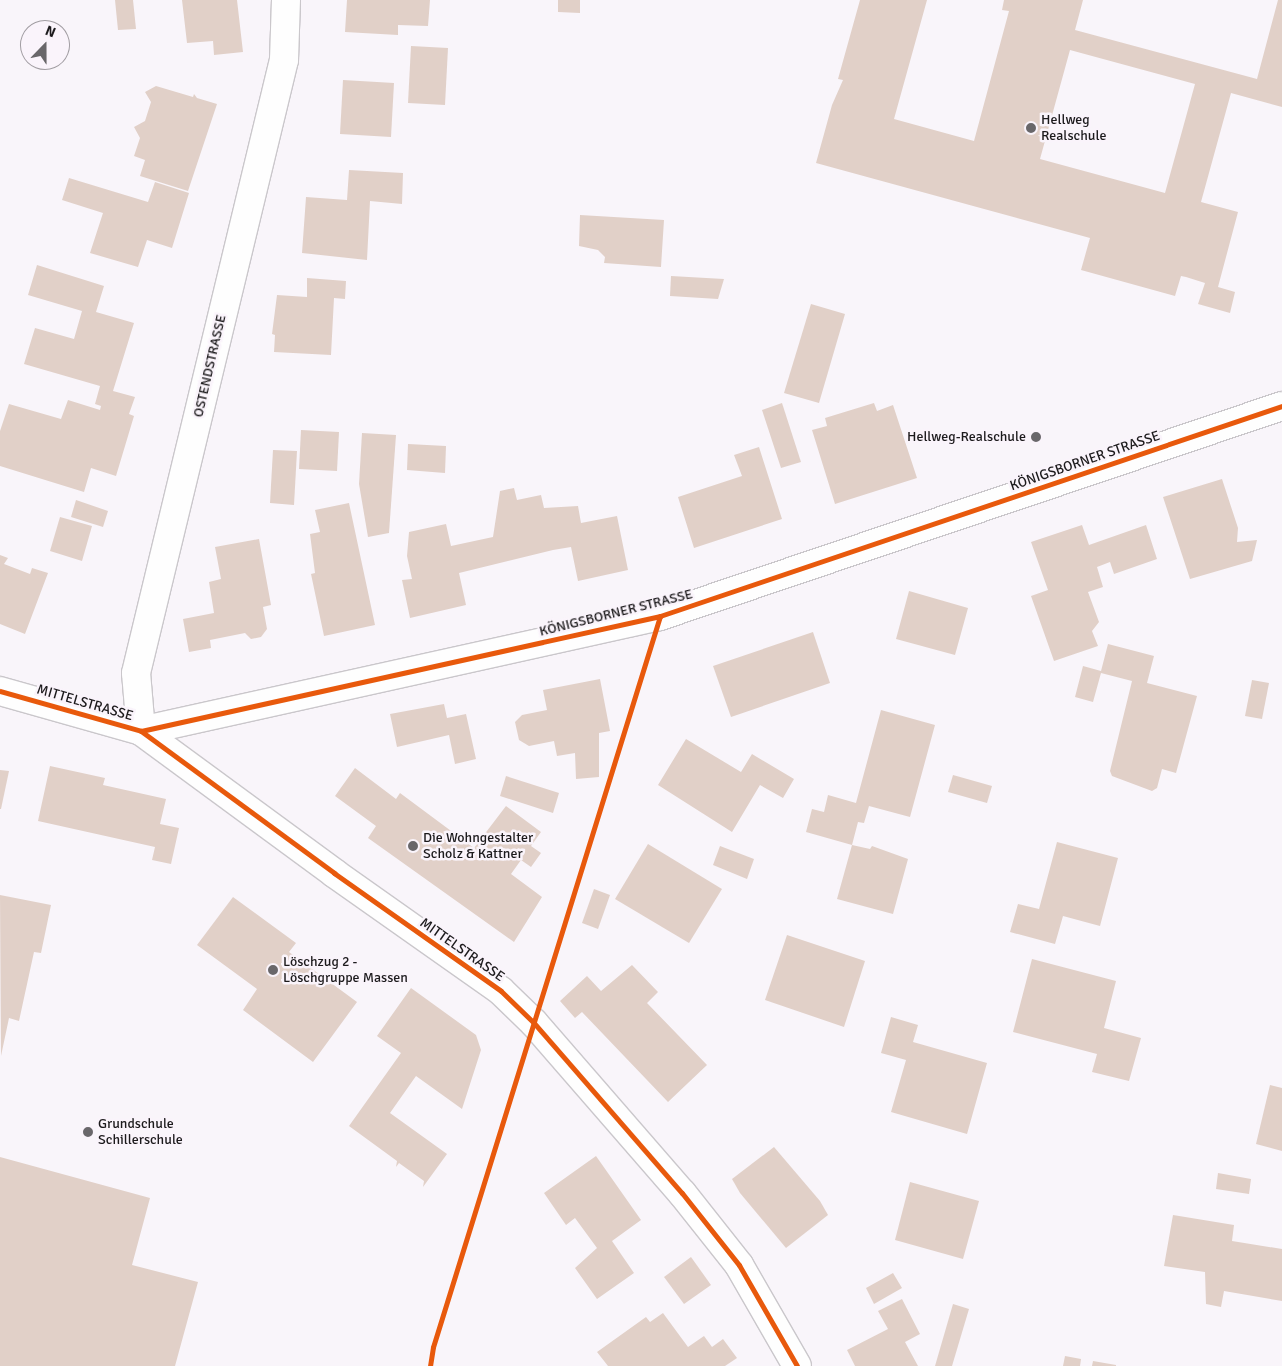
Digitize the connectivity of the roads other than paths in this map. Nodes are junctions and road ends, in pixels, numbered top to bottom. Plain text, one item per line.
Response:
1 (286, 0) edge
2 (1282, 406) edge
3 (0, 691) edge
4 (141, 731) junction
5 (797, 1366) edge

1 - 4 street, OSTENDSTRASSE
2 - 4 street, KÖNIGSBORNER STRASSE
3 - 4 street, MITTELSTRASSE
4 - 5 street, MITTELSTRASSE

